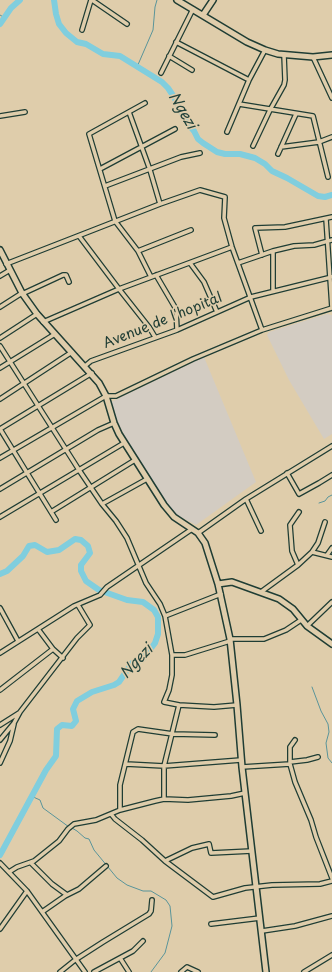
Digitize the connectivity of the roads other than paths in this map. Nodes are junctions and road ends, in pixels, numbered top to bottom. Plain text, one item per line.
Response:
1 (92, 0) edge
2 (177, 0) edge
3 (214, 0) edge
4 (193, 10) junction
5 (203, 15) junction
6 (128, 24) dead end
7 (82, 30) dead end
8 (176, 42) junction
9 (265, 50) junction
10 (284, 55) junction
11 (332, 55) edge
12 (169, 56) junction
13 (313, 57) junction
14 (192, 70) dead end
15 (160, 73) dead end
16 (249, 80) junction
17 (332, 98) edge
18 (145, 103) dead end
19 (239, 104) junction
20 (270, 110) junction
21 (25, 112) dead end
22 (129, 112) junction
23 (296, 114) junction
24 (0, 116) edge
25 (175, 129) dead end
26 (227, 132) dead end
27 (332, 137) edge
28 (319, 142) junction
29 (253, 146) dead end
30 (142, 147) junction
31 (281, 147) junction
32 (200, 153) dead end
33 (278, 154) dead end
34 (100, 169) junction
35 (150, 170) junction
36 (328, 177) dead end
37 (105, 186) junction
38 (160, 204) junction
39 (332, 217) edge
40 (326, 219) junction
41 (115, 221) junction
42 (191, 230) dead end
43 (79, 236) junction
44 (330, 241) edge
45 (232, 247) junction
46 (0, 250) edge
47 (138, 251) junction
48 (273, 252) junction
49 (262, 255) junction
50 (190, 263) junction
51 (238, 263) junction
52 (6, 264) junction
53 (10, 270) junction
54 (156, 275) junction
55 (0, 276) edge
56 (151, 277) junction
57 (331, 277) edge
58 (69, 282) dead end
59 (119, 289) junction
60 (273, 291) junction
61 (22, 293) junction
62 (251, 297) junction
63 (0, 307) edge
64 (332, 308) edge
65 (217, 312) junction
66 (37, 314) junction
67 (43, 322) junction
68 (177, 330) junction
69 (262, 330) junction
70 (54, 334) junction
71 (155, 337) junction
72 (0, 338) edge
73 (0, 346) edge
74 (72, 352) junction
75 (10, 362) junction
76 (85, 366) junction
77 (0, 368) edge
78 (92, 373) junction
79 (24, 384) junction
80 (106, 396) junction
81 (0, 399) edge
82 (38, 406) junction
83 (114, 423) junction
84 (52, 428) junction
85 (0, 429) edge
86 (124, 443) junction
87 (332, 446) edge
88 (66, 449) junction
89 (14, 451) junction
90 (0, 458) edge
91 (135, 460) junction
92 (79, 470) junction
93 (28, 473) junction
94 (287, 473) junction
95 (332, 474) edge
96 (147, 479) junction
97 (91, 487) junction
98 (0, 490) edge
99 (40, 494) junction
100 (246, 499) junction
101 (102, 504) junction
102 (51, 512) junction
103 (299, 512) dead end
104 (0, 517) edge
105 (56, 520) dead end
106 (325, 522) dead end
107 (192, 529) junction
108 (261, 531) dead end
109 (198, 533) junction
110 (332, 548) edge
111 (312, 552) junction
112 (327, 555) junction
113 (332, 557) edge
114 (139, 564) junction
115 (298, 565) junction
116 (218, 584) junction
117 (261, 592) junction
118 (221, 594) junction
119 (332, 602) edge
120 (78, 605) junction
121 (0, 608) edge
122 (165, 616) junction
123 (301, 620) junction
124 (307, 626) junction
125 (38, 629) junction
126 (230, 640) junction
127 (18, 641) junction
128 (332, 644) edge
129 (53, 650) junction
130 (0, 653) edge
131 (172, 655) junction
132 (63, 658) junction
133 (0, 690) edge
134 (179, 705) junction
135 (237, 705) junction
136 (20, 712) junction
137 (14, 723) junction
138 (0, 725) edge
139 (173, 734) junction
140 (215, 735) dead end
141 (0, 740) edge
142 (295, 740) dead end
143 (318, 757) dead end
144 (241, 760) junction
145 (0, 763) edge
146 (290, 763) junction
147 (126, 764) junction
148 (164, 766) junction
149 (242, 767) junction
150 (245, 793) junction
151 (164, 799) junction
152 (120, 810) junction
153 (111, 814) junction
154 (252, 851) junction
155 (165, 861) junction
156 (31, 862) junction
157 (0, 863) edge
158 (106, 866) dead end
159 (9, 872) junction
160 (332, 878) edge
161 (332, 882) edge
162 (256, 887) junction
163 (27, 891) junction
164 (67, 895) junction
165 (152, 900) dead end
166 (42, 912) junction
167 (332, 916) edge
168 (260, 918) junction
169 (211, 924) dead end
170 (0, 929) edge
171 (262, 931) junction
172 (143, 941) dead end
173 (332, 955) edge
174 (120, 958) junction
175 (75, 960) junction
176 (60, 972) edge
177 (85, 972) edge
178 (94, 972) edge
179 (129, 972) edge
180 (181, 972) edge
181 (198, 972) edge
182 (266, 972) edge
183 (304, 972) edge

1 - 6 street
1 - 7 street
2 - 4 street
3 - 5 street
4 - 5 street
4 - 8 street
5 - 9 street
8 - 12 street
8 - 16 street
9 - 10 street
9 - 16 street
10 - 13 street
10 - 20 street
11 - 13 street
12 - 14 street
12 - 15 street
13 - 17 street
16 - 19 street
18 - 22 street
19 - 20 street
19 - 26 street
20 - 23 street
20 - 29 street
21 - 24 street
22 - 30 street
22 - 34 street
23 - 28 street
23 - 31 street
25 - 30 street
27 - 28 street
28 - 31 street
28 - 36 street
30 - 34 street
30 - 35 street
31 - 33 street
32 - 35 street
34 - 37 street
35 - 37 street
35 - 38 street
37 - 41 street
38 - 41 street
38 - 45 street
39 - 40 street
40 - 44 street
40 - 49 street
41 - 43 street
41 - 47 street
42 - 47 street
43 - 52 street
43 - 59 street
44 - 48 street
44 - 57 street
45 - 50 street
45 - 51 street
46 - 52 street
47 - 56 street
48 - 49 street
48 - 60 street
49 - 51 street
50 - 54 street
50 - 65 street
51 - 62 street
52 - 53 street
53 - 55 street
53 - 61 street
54 - 56 street
54 - 68 street
56 - 59 street
57 - 60 street, Avenue de l'hopital
57 - 64 street
58 - 61 street
59 - 67 street
59 - 71 street
60 - 62 street, Avenue de l'hopital
61 - 63 street
61 - 66 street
62 - 65 street, Avenue de l'hopital
62 - 69 street
64 - 69 street
65 - 68 street, Avenue de l'hopital
66 - 67 street
66 - 72 street
67 - 70 street
68 - 71 street, Avenue de l'hopital
69 - 80 street
70 - 74 street
70 - 75 street
71 - 76 street, Avenue de l'hopital
73 - 75 street
74 - 76 street
74 - 79 street
75 - 77 street
75 - 79 street
76 - 78 street
78 - 80 street
78 - 82 street
79 - 81 street
79 - 82 street
80 - 83 street
80 - 84 street
82 - 84 street
82 - 85 street
83 - 86 street
83 - 88 street
84 - 88 street
84 - 89 street
85 - 89 street
86 - 91 street
86 - 92 street
87 - 94 street
88 - 92 street
88 - 93 street
89 - 90 street
89 - 93 street
91 - 96 street
91 - 97 street
92 - 97 street
92 - 99 street
93 - 98 street
93 - 99 street
94 - 95 street
94 - 100 street
96 - 101 street
96 - 107 street
97 - 101 street
97 - 102 street
99 - 102 street
99 - 104 street
100 - 108 street
100 - 109 street
101 - 114 street
102 - 105 street
103 - 115 street
106 - 111 street
107 - 109 street
107 - 114 street
109 - 116 street
110 - 112 street
111 - 112 street
111 - 115 street
112 - 113 street
114 - 120 street
114 - 122 street
115 - 117 street
116 - 117 street
116 - 118 street
117 - 123 street
118 - 122 street
118 - 126 street
119 - 124 street
120 - 125 street
120 - 132 street
121 - 127 street
122 - 131 street
123 - 124 street
123 - 126 street
124 - 128 street
125 - 127 street
125 - 129 street
126 - 131 street
126 - 135 street
127 - 130 street
129 - 132 street
129 - 133 street
131 - 134 street
132 - 136 street
134 - 135 street
134 - 139 street
135 - 144 street
136 - 137 street
136 - 138 street
137 - 141 street
137 - 145 street
139 - 140 street
139 - 147 street
139 - 148 street
142 - 146 street
143 - 146 street
144 - 148 street
144 - 149 street
146 - 149 street
146 - 160 street
147 - 148 street
147 - 152 street
148 - 151 street
149 - 150 street
150 - 151 street
150 - 154 street
151 - 152 street
152 - 153 street
153 - 155 street
153 - 156 street
154 - 155 street
154 - 162 street
155 - 162 street
156 - 159 street
156 - 164 street
157 - 159 street
158 - 164 street
159 - 163 street
161 - 162 street
162 - 168 street
163 - 166 street
163 - 170 street
164 - 166 street
165 - 175 street
166 - 175 street
167 - 171 street
168 - 169 street
168 - 171 street
171 - 182 street
172 - 174 street
173 - 183 street
174 - 178 street
174 - 179 street
175 - 176 street
175 - 177 street
180 - 181 street

